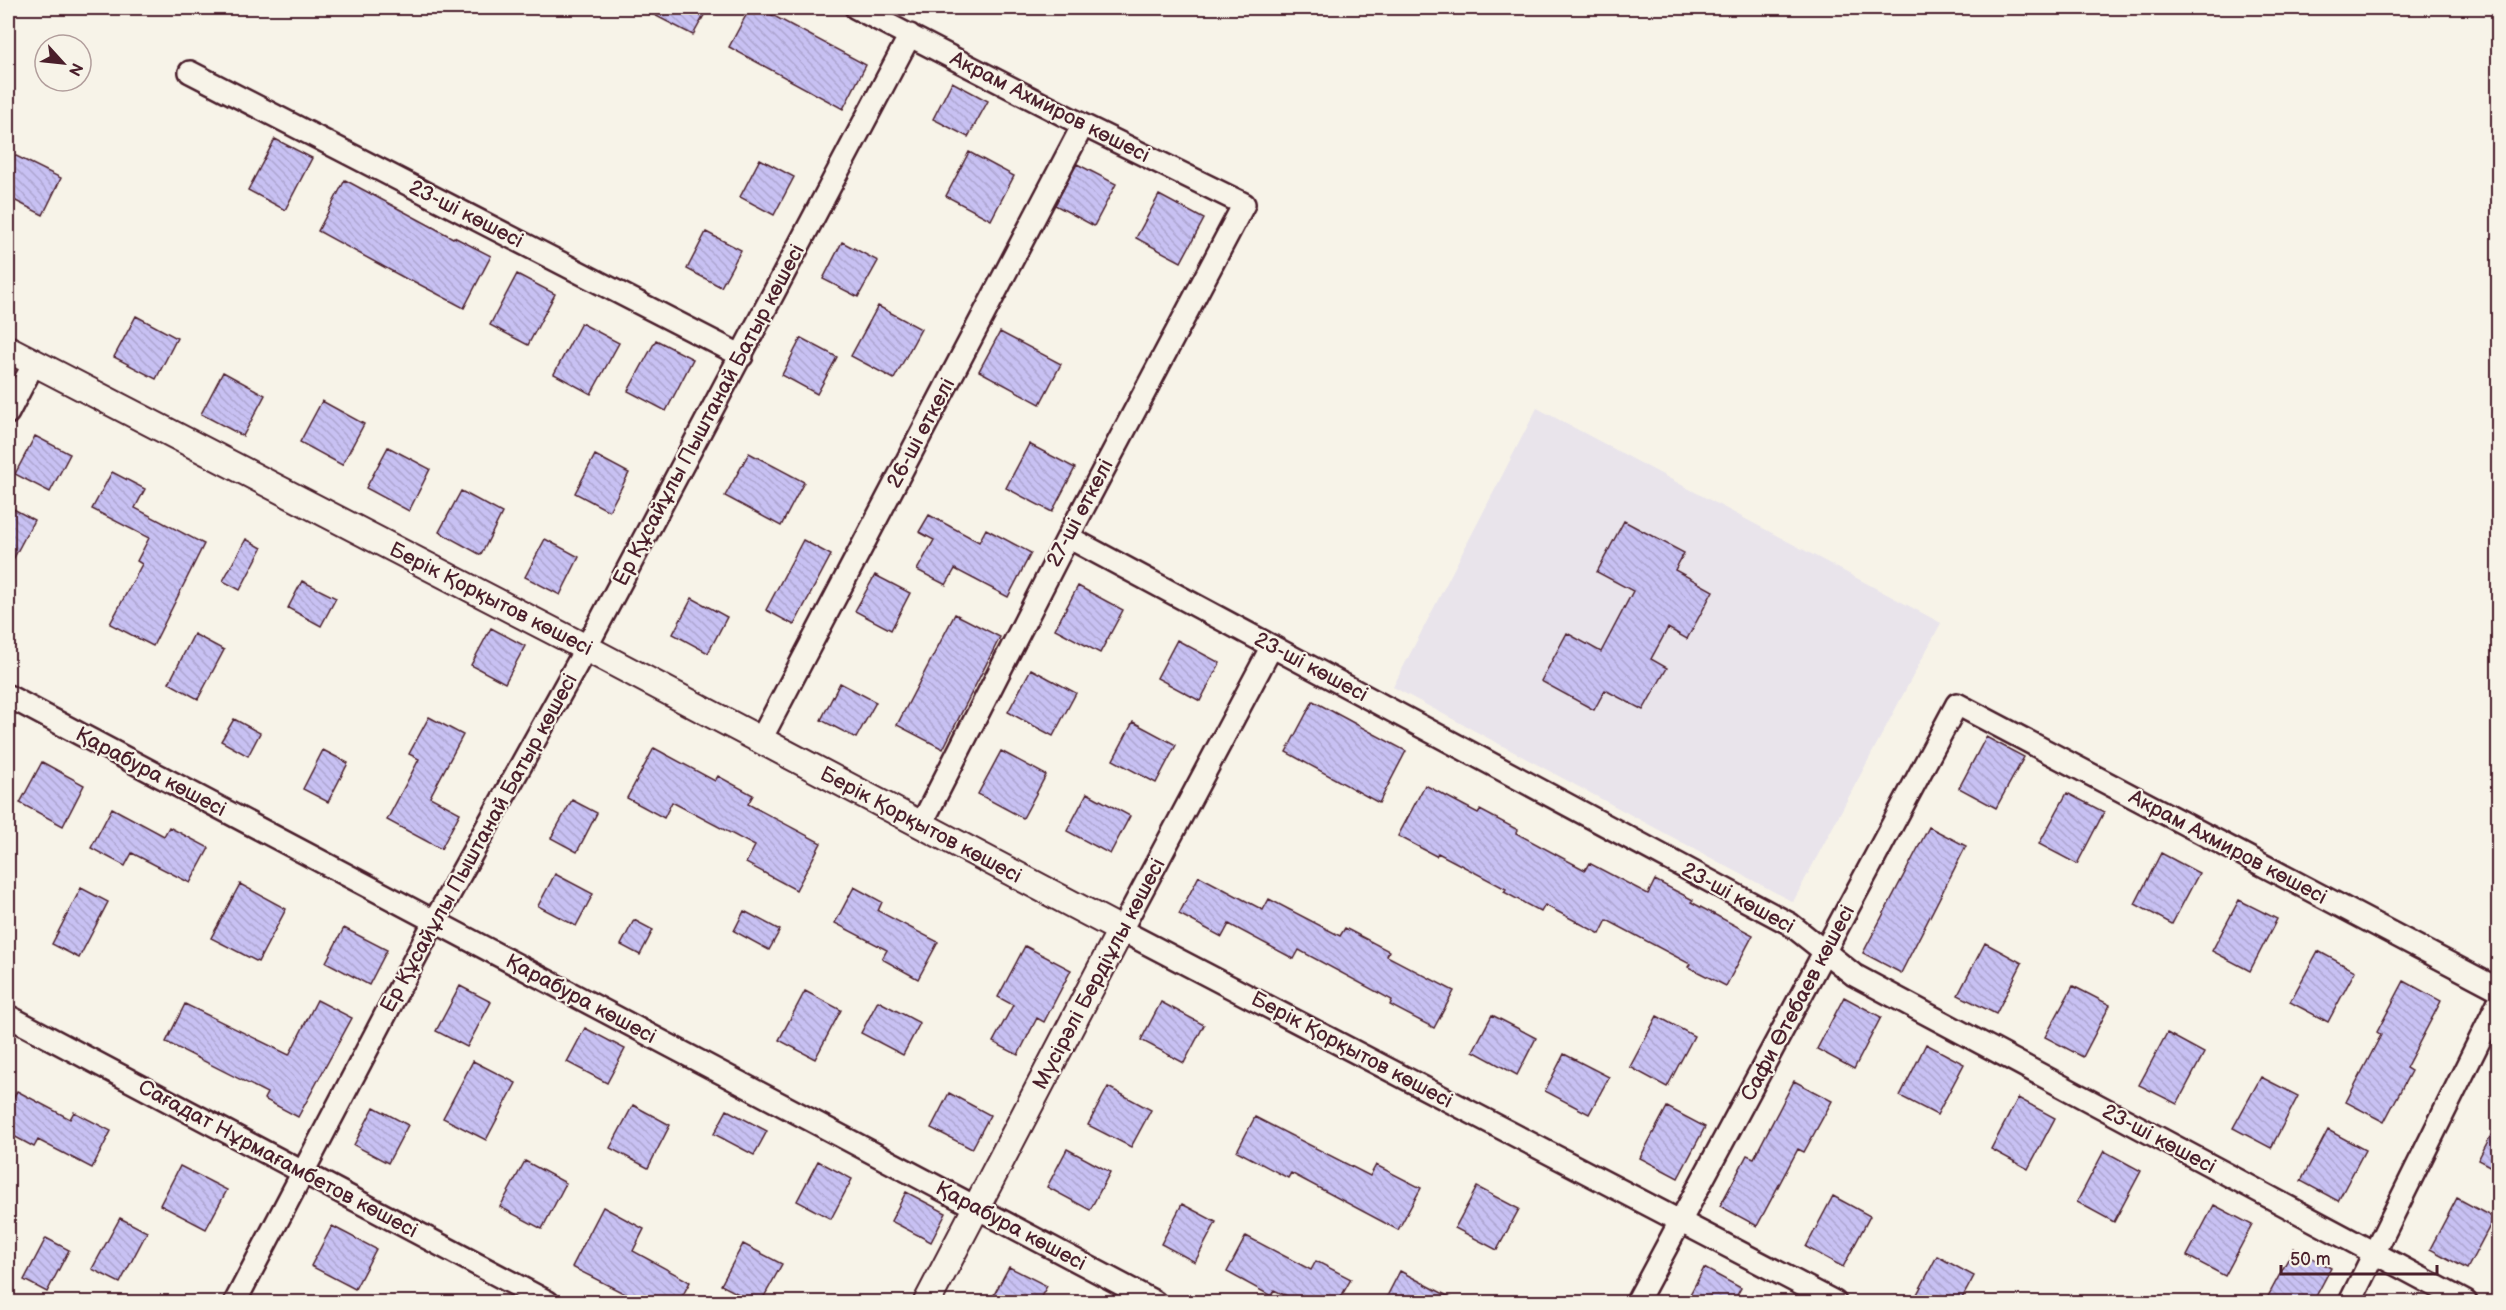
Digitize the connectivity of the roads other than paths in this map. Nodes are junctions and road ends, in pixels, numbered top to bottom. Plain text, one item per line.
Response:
1 (856, 8) edge
2 (910, 35) junction
3 (190, 72) dead end
4 (1083, 125) junction
5 (1244, 204) joint
6 (8, 349) edge
7 (742, 356) junction
8 (34, 363) junction
9 (8, 413) edge
10 (1068, 537) junction
11 (1272, 646) junction
12 (586, 648) junction
13 (8, 696) edge
14 (1957, 704) joint
15 (760, 741) junction
16 (921, 825) junction
17 (434, 922) junction
18 (1121, 930) junction
19 (1825, 954) junction
20 (2499, 989) edge
21 (2499, 1003) edge
22 (8, 1016) edge
23 (303, 1173) junction
24 (976, 1208) junction
25 (1680, 1222) junction
26 (2375, 1254) junction
27 (235, 1302) edge
28 (548, 1302) edge
29 (927, 1302) edge
30 (1155, 1302) edge
31 (1637, 1302) edge
32 (1835, 1302) edge
33 (2350, 1302) edge
34 (2466, 1302) edge

1 - 2 street, Акрам Ахмиров көшесі
2 - 4 street, Акрам Ахмиров көшесі
2 - 7 street, Ер Құсайұлы Пыштанай Батыр көшесі
3 - 7 street, 23-шi көшесi
4 - 5 street, Акрам Ахмиров көшесі
4 - 15 street, 26-ші өткелі
5 - 10 street, 27-ші өткелі
6 - 8 street, Берік Қорқытов көшесі
7 - 12 street, Ер Құсайұлы Пыштанай Батыр көшесі
8 - 9 street
8 - 12 street, Берік Қорқытов көшесі
10 - 11 street, 23-шi көшесi
10 - 16 street, 27-ші өткелі
11 - 18 street, Мүсірәлі Бердіұлы көшесі
11 - 19 street, 23-шi көшесi
12 - 15 street, Берік Қорқытов көшесі
12 - 17 street, Ер Құсайұлы Пыштанай Батыр көшесі
13 - 17 street, Қарабура көшесі
14 - 19 street, Сафи Өтебаев көшесі
14 - 20 street, Акрам Ахмиров көшесі
15 - 16 street, Берік Қорқытов көшесі
16 - 18 street, Берік Қорқытов көшесі
17 - 23 street, Ер Құсайұлы Пыштанай Батыр көшесі
17 - 24 street, Қарабура көшесі
18 - 24 street, Мүсірәлі Бердіұлы көшесі
18 - 25 street, Берік Қорқытов көшесі
19 - 25 street, Сафи Өтебаев көшесі
19 - 26 street, 23-шi көшесi
21 - 26 street
22 - 23 street, Сағадат Нұрмағамбетов көшесі
23 - 27 street, Ер Құсайұлы Пыштанай Батыр көшесі
23 - 28 street, Сағадат Нұрмағамбетов көшесі
24 - 29 street, Мүсірәлі Бердіұлы көшесі
24 - 30 street, Қарабура көшесі
25 - 31 street, Сафи Өтебаев көшесі
25 - 32 street, Берік Қорқытов көшесі
26 - 33 street
26 - 34 street, 23-шi көшесi

